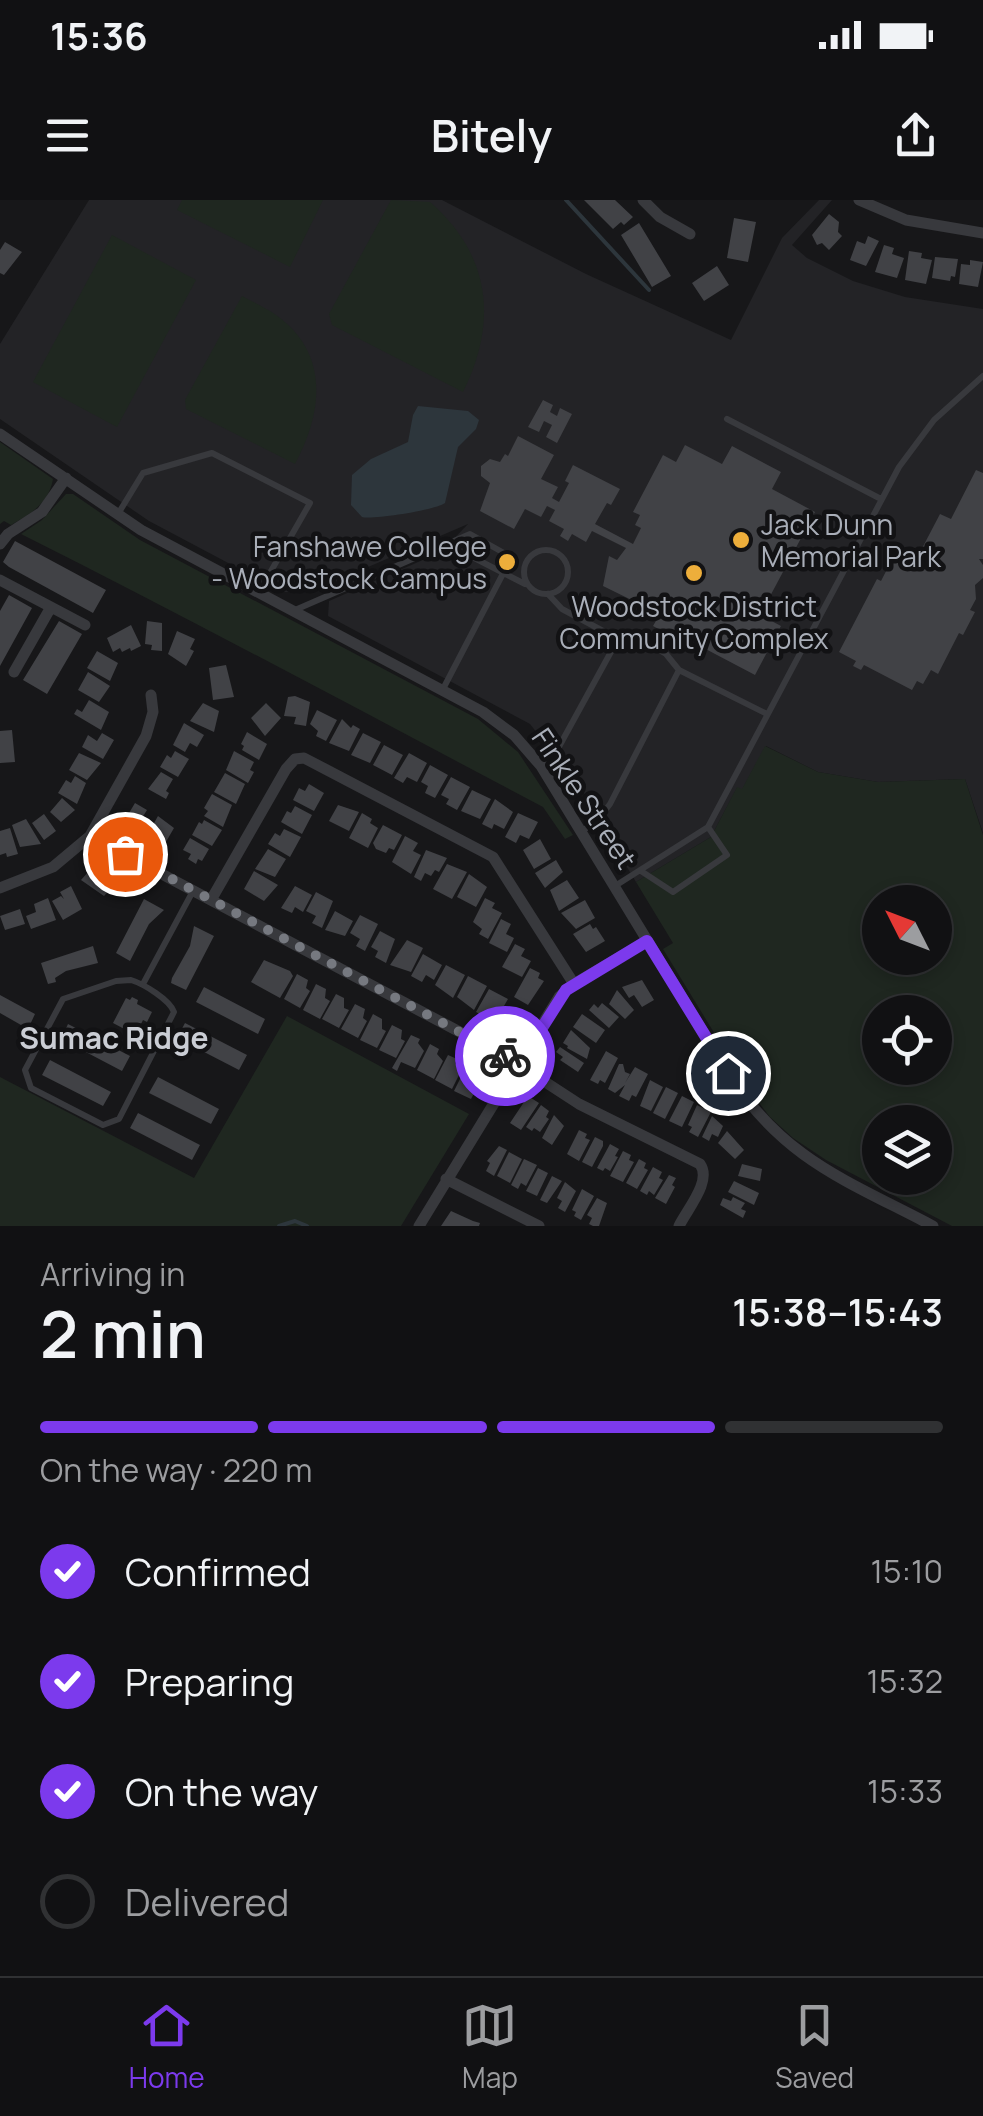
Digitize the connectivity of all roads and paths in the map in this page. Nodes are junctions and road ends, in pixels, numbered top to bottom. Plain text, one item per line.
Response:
1 (643, 200) edge
2 (859, 200) edge
3 (983, 233) edge
4 (690, 234) dead end
5 (983, 376) edge
6 (728, 419) dead end
7 (0, 434) edge
8 (66, 478) junction
9 (882, 499) junction
10 (118, 514) junction
11 (0, 544) edge
12 (446, 544) junction
13 (504, 574) junction
14 (0, 580) edge
15 (528, 586) junction
16 (259, 592) junction
17 (548, 594) junction
18 (51, 607) junction
19 (294, 610) junction
20 (85, 626) dead end
21 (618, 640) junction
22 (680, 670) junction
23 (14, 672) dead end
24 (443, 689) junction
25 (151, 695) dead end
26 (766, 714) junction
27 (541, 766) junction
28 (708, 827) junction
29 (582, 832) junction
30 (90, 836) junction
31 (640, 870) junction
32 (615, 886) junction
33 (0, 888) edge
34 (193, 891) junction
35 (211, 900) junction
36 (647, 941) junction
37 (143, 984) junction
38 (574, 984) junction
39 (519, 1064) junction
40 (446, 1179) junction
41 (419, 1226) edge
42 (539, 1226) edge
43 (679, 1226) edge
44 (933, 1226) edge

1 - 4 street
2 - 3 street
5 - 9 lane
6 - 9 lane
7 - 8 street, Finkle Street
8 - 10 street, Finkle Street
8 - 11 street
9 - 26 lane
10 - 16 street, Finkle Street
10 - 16 lane
12 - 13 lane
12 - 13 lane
12 - 19 lane
13 - 15 lane
13 - 24 lane
14 - 18 street
15 - 17 lane
15 - 17 lane
16 - 19 street, Finkle Street
17 - 21 lane
18 - 20 street
18 - 23 street
19 - 24 street, Finkle Street
21 - 22 lane
21 - 27 lane
22 - 26 lane
22 - 29 lane
24 - 27 street, Finkle Street
25 - 30 street
26 - 28 lane
27 - 29 street, Finkle Street
28 - 31 lane
28 - 31 lane
29 - 32 street, Finkle Street
30 - 33 street
30 - 34 street
31 - 32 lane
32 - 36 street, Finkle Street
34 - 35 street
34 - 37 lane
35 - 38 street
35 - 39 street
36 - 38 street
36 - 44 street, Finkle Street
37 - 37 lane
38 - 39 street
39 - 40 street
39 - 43 street
40 - 41 street
40 - 42 street

